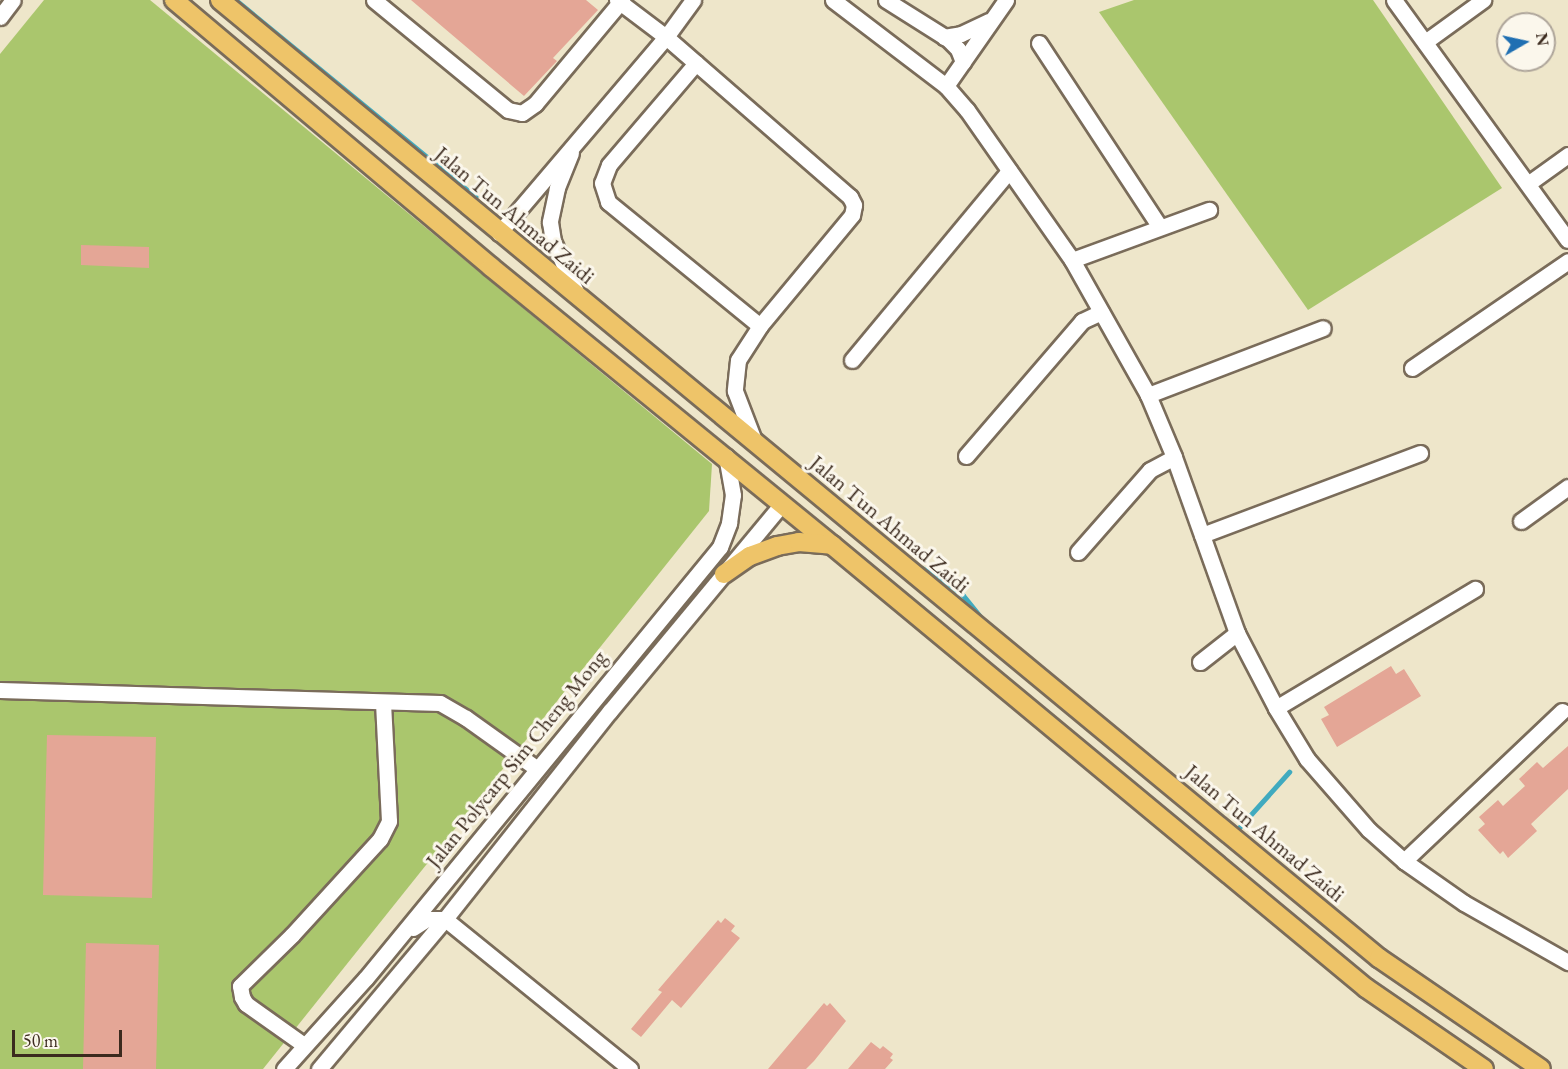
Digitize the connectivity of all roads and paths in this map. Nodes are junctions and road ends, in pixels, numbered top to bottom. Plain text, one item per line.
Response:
1 (13, 0) edge
2 (174, 0) edge
3 (220, 0) edge
4 (374, 0) edge
5 (693, 0) edge
6 (833, 0) edge
7 (886, 0) edge
8 (1006, 0) edge
9 (1394, 0) edge
10 (1483, 0) edge
11 (620, 1) edge
12 (0, 17) edge
13 (991, 19) junction
14 (666, 37) junction
15 (944, 37) junction
16 (1425, 42) junction
17 (1040, 43) dead end
18 (963, 62) junction
19 (696, 63) junction
20 (946, 86) junction
21 (574, 144) junction
22 (1568, 155) edge
23 (1009, 171) junction
24 (1529, 183) junction
25 (1209, 210) dead end
26 (1160, 227) junction
27 (499, 233) junction
28 (1568, 240) edge
29 (1072, 260) junction
30 (1568, 261) edge
31 (580, 301) junction
32 (1101, 312) junction
33 (760, 326) junction
34 (1323, 328) dead end
35 (852, 360) dead end
36 (1412, 368) dead end
37 (1148, 394) junction
38 (755, 443) junction
39 (1420, 453) dead end
40 (966, 456) dead end
41 (726, 457) junction
42 (1174, 457) junction
43 (1568, 487) edge
44 (782, 504) junction
45 (1521, 520) dead end
46 (1202, 535) junction
47 (832, 544) junction
48 (1078, 552) dead end
49 (724, 574) junction
50 (1475, 589) dead end
51 (1237, 633) junction
52 (1200, 662) dead end
53 (0, 690) edge
54 (383, 702) junction
55 (1276, 708) junction
56 (610, 711) junction
57 (1562, 711) dead end
58 (536, 768) junction
59 (464, 858) junction
60 (1404, 861) junction
61 (445, 919) junction
62 (1568, 962) edge
63 (366, 978) junction
64 (304, 1045) junction
65 (284, 1069) edge
66 (320, 1069) edge
67 (630, 1069) edge
68 (1484, 1069) edge
69 (1541, 1069) edge

1 - 12 street
2 - 41 main road
3 - 27 main road, Jalan Tun Ahmad Zaidi
4 - 11 street
5 - 14 street
6 - 20 street
7 - 15 street
8 - 13 street
9 - 16 street
10 - 16 street
11 - 14 street
13 - 15 street
13 - 18 street
14 - 19 street
14 - 21 street
15 - 18 street
16 - 24 street
17 - 26 street
18 - 20 street
19 - 33 street
19 - 33 street
20 - 23 street
21 - 27 street
21 - 31 street
22 - 24 street
23 - 29 street
23 - 35 street
24 - 28 street
25 - 26 street
26 - 29 street
27 - 31 main road, Jalan Tun Ahmad Zaidi
29 - 32 street
30 - 36 street
31 - 38 main road, Jalan Tun Ahmad Zaidi
32 - 37 street
32 - 40 street
33 - 38 street
34 - 37 street
37 - 42 street
38 - 69 main road, Jalan Tun Ahmad Zaidi
39 - 46 street
41 - 44 main road
41 - 58 street, Jalan Polycarp Sim Cheng Mong
42 - 46 street
42 - 48 street
43 - 45 street
44 - 47 main road
44 - 49 street, Jalan Polycarp Sim Cheng Mong
46 - 51 street
47 - 49 main road
47 - 68 main road
49 - 56 street, Jalan Polycarp Sim Cheng Mong
50 - 55 street
51 - 52 street
51 - 55 street
53 - 54 street
54 - 58 street
54 - 64 street
55 - 60 street
56 - 58 street
56 - 61 street, Jalan Polycarp Sim Cheng Mong
57 - 60 street
58 - 59 street, Jalan Polycarp Sim Cheng Mong
59 - 61 street
59 - 63 street, Jalan Polycarp Sim Cheng Mong
60 - 62 street
61 - 63 street
61 - 66 street, Jalan Polycarp Sim Cheng Mong
61 - 67 street
63 - 64 street, Jalan Polycarp Sim Cheng Mong
64 - 65 street, Jalan Polycarp Sim Cheng Mong

